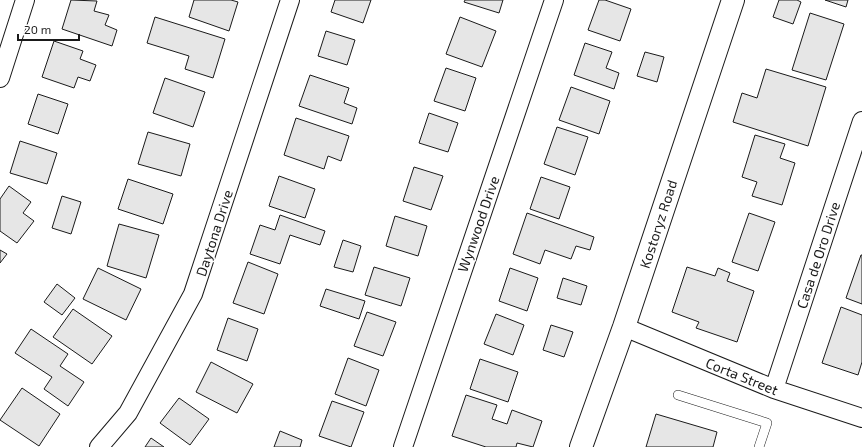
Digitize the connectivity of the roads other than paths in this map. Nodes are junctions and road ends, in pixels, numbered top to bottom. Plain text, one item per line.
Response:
1 (25, 0) edge
2 (290, 0) edge
3 (554, 0) edge
4 (733, 0) edge
5 (0, 78) edge
6 (862, 121) edge
7 (624, 327) junction
8 (774, 389) junction
9 (678, 395) dead end
10 (862, 418) edge
11 (98, 447) edge
12 (403, 447) edge
13 (581, 447) edge
14 (759, 447) edge

1 - 5 street
2 - 11 street, Daytona Drive
3 - 12 street, Wynwood Drive
4 - 7 main road, Kostoryz Road
6 - 8 street, Casa de Oro Drive
7 - 8 street, Corta Street
7 - 13 main road, Kostoryz Road
8 - 10 street, Corta Street
9 - 14 lane

